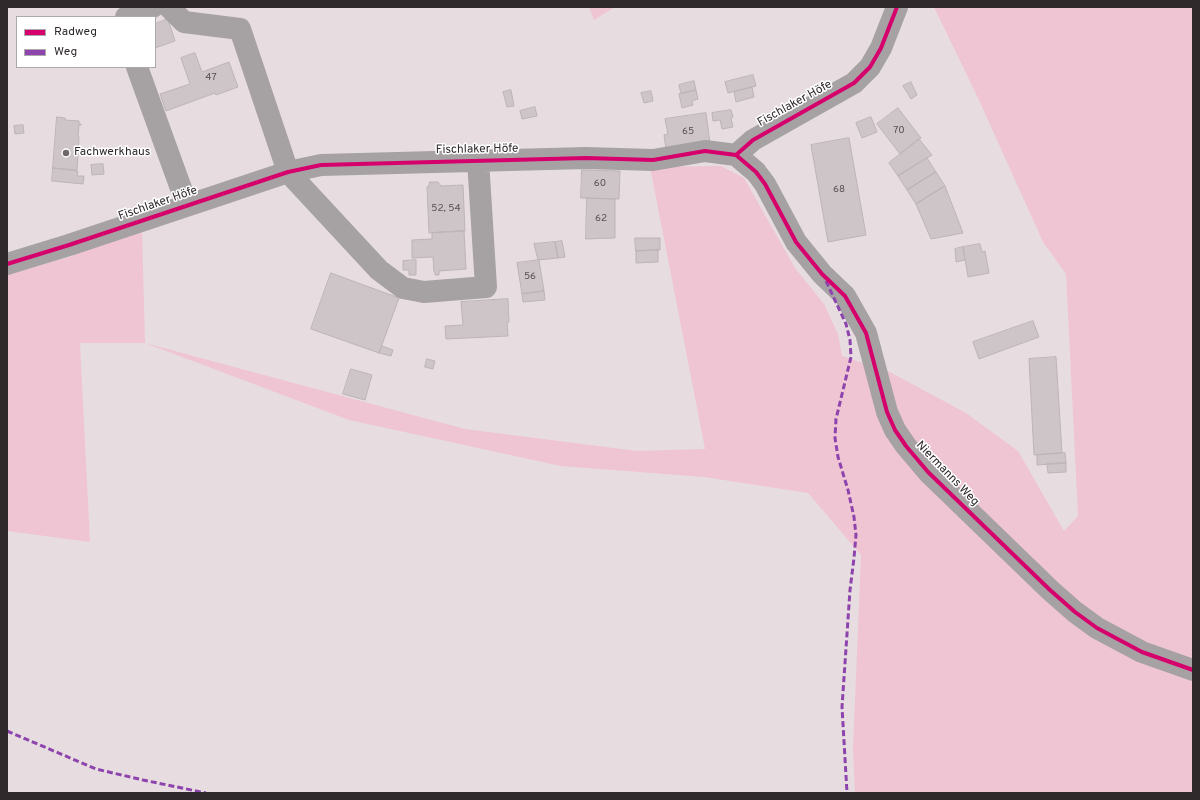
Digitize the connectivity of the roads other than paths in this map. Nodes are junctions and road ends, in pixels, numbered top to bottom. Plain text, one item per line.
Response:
1 (153, 7) edge
2 (169, 7) edge
3 (897, 7) edge
4 (129, 16) edge
5 (137, 68) edge
6 (736, 155) junction
7 (478, 160) junction
8 (288, 172) junction
9 (188, 205) junction
10 (7, 264) edge
11 (1193, 670) edge

1 - 4 street
2 - 8 street
3 - 6 street, Fischlaker Höfe
5 - 9 street, Fischlaker Höfe
6 - 7 street, Fischlaker Höfe
6 - 11 street, Niermanns Weg
7 - 8 street, Fischlaker Höfe
7 - 8 street
8 - 9 street, Fischlaker Höfe
9 - 10 street, Fischlaker Höfe

